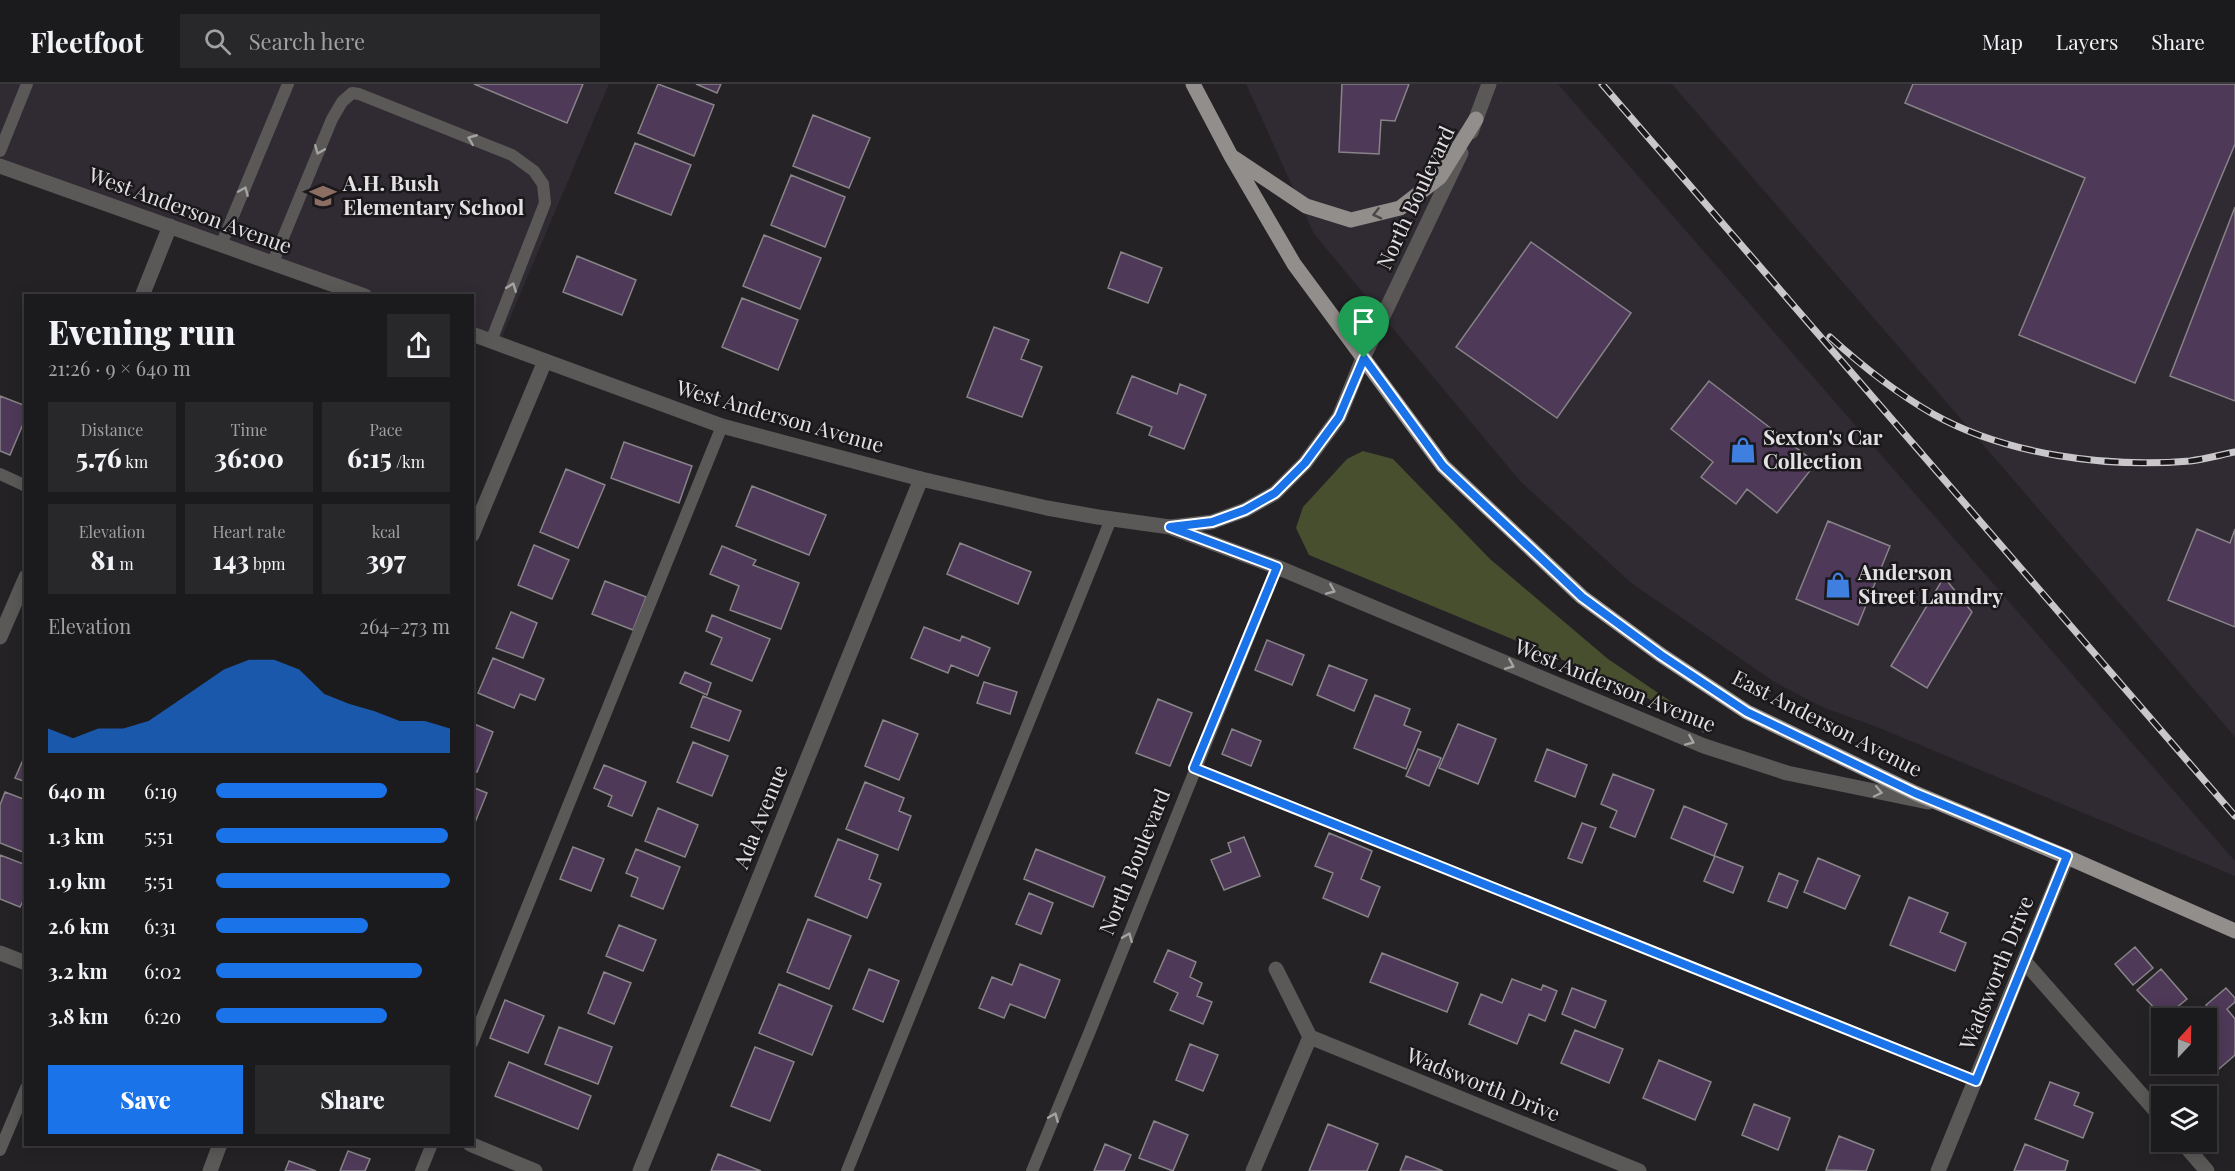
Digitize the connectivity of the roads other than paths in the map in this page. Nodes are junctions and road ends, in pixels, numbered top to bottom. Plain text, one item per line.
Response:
1 (27, 84) edge
2 (288, 84) edge
3 (1193, 84) edge
4 (1489, 84) edge
5 (1476, 119) junction
6 (0, 151) edge
7 (1231, 156) junction
8 (0, 166) edge
9 (170, 226) junction
10 (221, 245) junction
11 (273, 262) junction
12 (349, 293) edge
13 (143, 294) edge
14 (474, 335) edge
15 (490, 341) junction
16 (1364, 358) junction
17 (545, 361) junction
18 (722, 426) junction
19 (0, 474) edge
20 (921, 479) junction
21 (24, 485) edge
22 (1047, 508) joint
23 (1111, 519) junction
24 (1170, 527) junction
25 (474, 530) edge
26 (1277, 567) junction
27 (24, 583) edge
28 (0, 638) edge
29 (1194, 768) junction
30 (1949, 807) junction
31 (2067, 856) junction
32 (2235, 931) edge
33 (0, 953) edge
34 (2024, 961) junction
35 (24, 962) edge
36 (1276, 969) dead end
37 (1310, 1037) junction
38 (474, 1038) edge
39 (1976, 1081) junction
40 (24, 1093) edge
41 (2151, 1105) edge
42 (219, 1146) edge
43 (431, 1146) edge
44 (474, 1146) edge
45 (0, 1150) edge
46 (2191, 1152) edge
47 (210, 1171) edge
48 (421, 1171) edge
49 (535, 1171) edge
50 (640, 1171) edge
51 (847, 1171) edge
52 (1032, 1171) edge
53 (1254, 1171) edge
54 (1639, 1171) edge
55 (1938, 1171) edge
56 (2207, 1171) edge

1 - 6 lane
10 -> 2 lane
3 - 7 main road, East Anderson Avenue
4 - 5 street, North Boulevard
5 -> 7 main road
5 - 16 street, North Boulevard
7 - 16 main road, East Anderson Avenue
8 - 9 street, West Anderson Avenue
9 - 10 street, West Anderson Avenue
9 - 13 street
10 - 11 street, West Anderson Avenue
11 - 12 street, West Anderson Avenue
15 -> 11 lane
14 - 15 street, West Anderson Avenue
15 - 17 street, West Anderson Avenue
16 - 24 street, North Boulevard
16 - 30 main road, East Anderson Avenue
17 - 18 street, West Anderson Avenue
17 - 25 street
18 - 20 street, West Anderson Avenue
18 - 38 lane
19 - 21 lane
20 - 22 street, West Anderson Avenue
20 - 50 street, Ada Avenue
22 - 23 street, North Boulevard
23 - 24 street, North Boulevard
23 - 51 lane
24 - 26 street, West Anderson Avenue
26 - 29 lane, North Boulevard
26 -> 30 street, West Anderson Avenue
27 - 28 street
29 - 39 lane
52 -> 29 lane, North Boulevard
30 - 31 main road, East Anderson Avenue
31 - 32 main road, East Anderson Avenue
31 - 34 street, Wadsworth Drive
33 - 35 street
34 - 39 street, Wadsworth Drive
34 - 41 street
36 - 37 street
37 - 53 street
37 - 54 street, Wadsworth Drive
39 - 55 street, Wadsworth Drive
40 - 45 lane
42 - 47 street
43 - 48 lane
44 - 49 street
46 - 56 street

